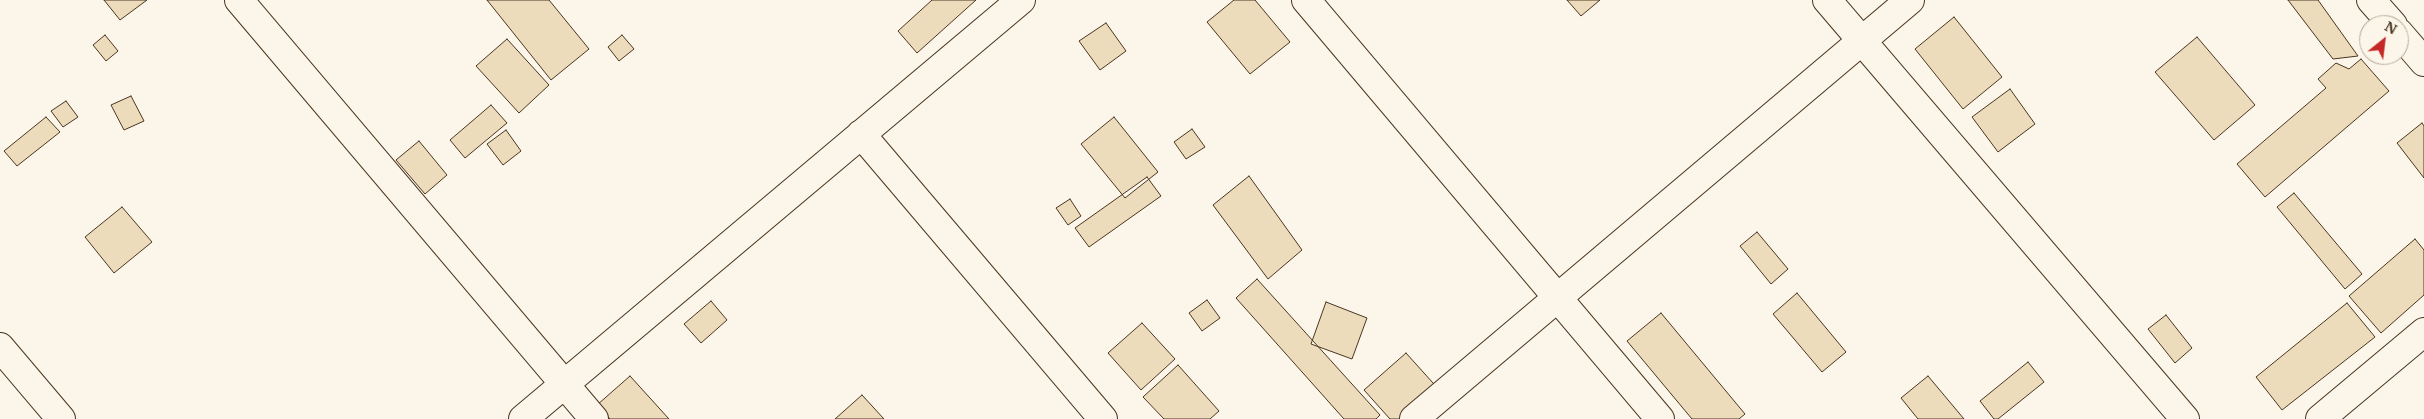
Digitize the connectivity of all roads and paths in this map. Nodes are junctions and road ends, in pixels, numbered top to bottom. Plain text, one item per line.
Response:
1 (239, 0) edge
2 (1021, 0) edge
3 (1306, 0) edge
4 (1827, 0) edge
5 (1910, 0) edge
6 (2371, 0) edge
7 (2384, 15) edge
8 (1862, 40) junction
9 (2409, 45) edge
10 (2424, 62) edge
11 (861, 134) junction
12 (1558, 298) junction
13 (2424, 332) edge
14 (0, 347) edge
15 (565, 384) junction
16 (61, 419) edge
17 (523, 419) edge
18 (594, 419) edge
19 (1103, 419) edge
20 (1414, 419) edge
21 (1660, 419) edge
22 (2185, 419) edge
23 (2320, 419) edge

1 - 15 street
2 - 11 street
3 - 12 street
4 - 8 street
5 - 8 street
6 - 7 street
8 - 12 street
8 - 22 street
9 - 10 street
11 - 15 street
11 - 19 street
12 - 20 street
12 - 21 street
13 - 23 street
14 - 16 street
15 - 17 street
15 - 18 street

